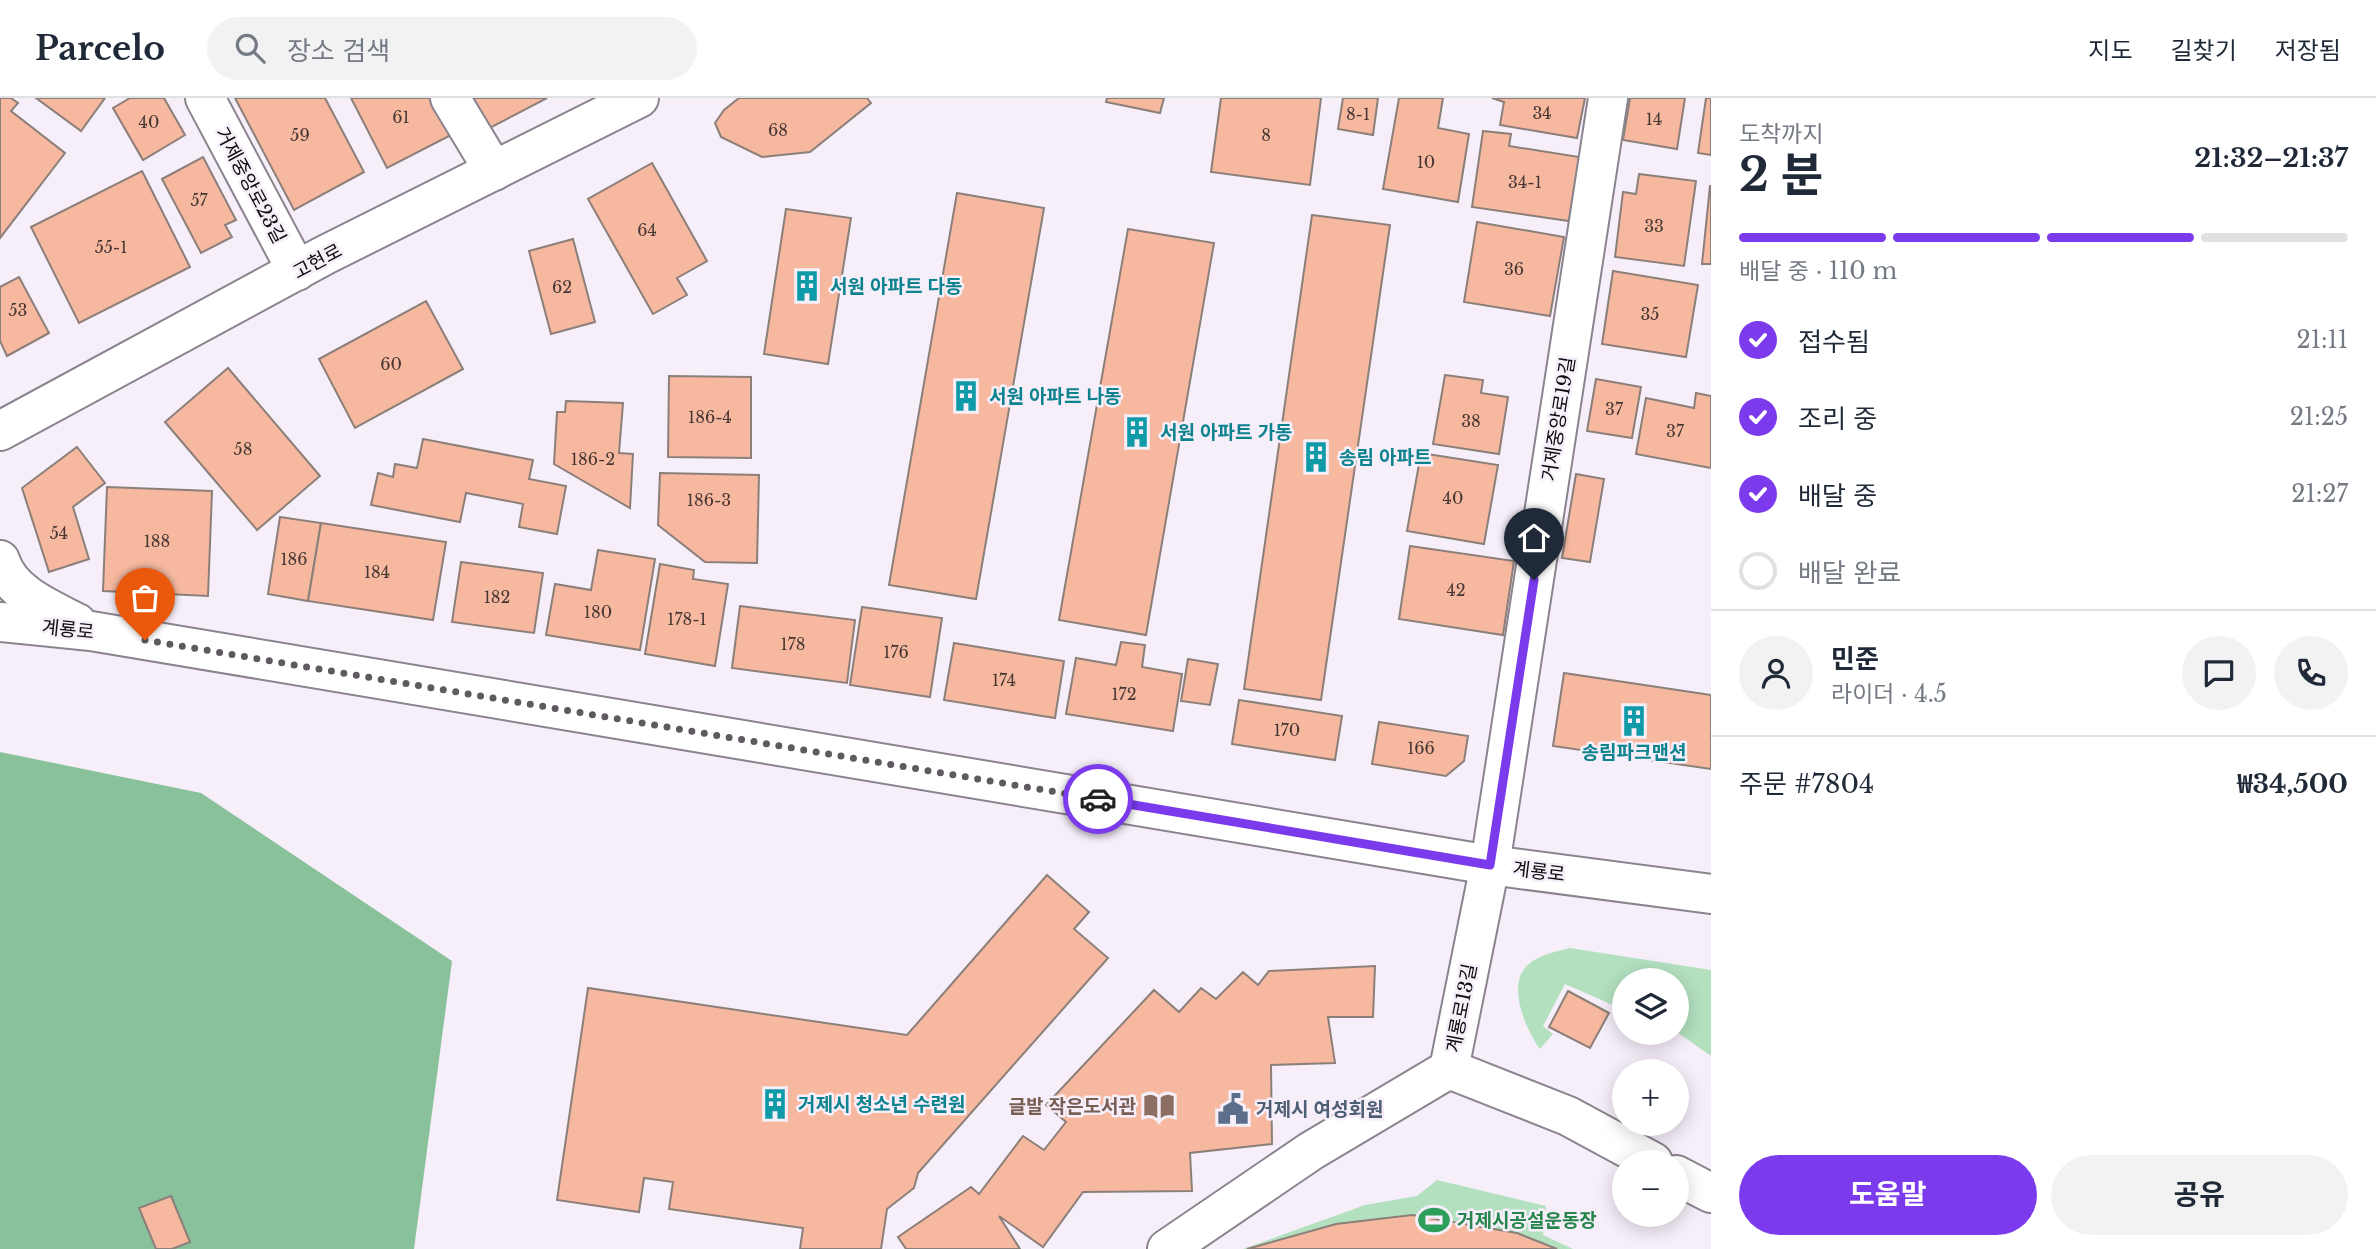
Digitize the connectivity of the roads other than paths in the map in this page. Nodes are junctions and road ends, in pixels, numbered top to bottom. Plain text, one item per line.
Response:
1 (205, 98) edge
2 (450, 98) edge
3 (639, 98) edge
4 (1608, 98) edge
5 (494, 171) junction
6 (297, 271) junction
7 (5, 436) edge
8 (0, 560) edge
9 (0, 622) edge
10 (91, 631) junction
11 (1490, 865) junction
12 (1702, 897) edge
13 (1448, 1069) junction
14 (1631, 1150) edge
15 (1689, 1182) edge
16 (1711, 1193) edge
17 (1167, 1249) edge

1 - 6 street, 거제중앙로23길
2 - 5 street
3 - 5 street, 고현로
4 - 11 street, 거제중앙로19길
5 - 6 street, 고현로
6 - 7 street, 고현로
8 - 10 street
9 - 10 street, 계룡로
10 - 11 street, 계룡로
11 - 12 street, 계룡로
11 - 13 street, 계룡로13길
13 - 14 street
13 - 17 street, 계룡로13길
15 - 16 street

